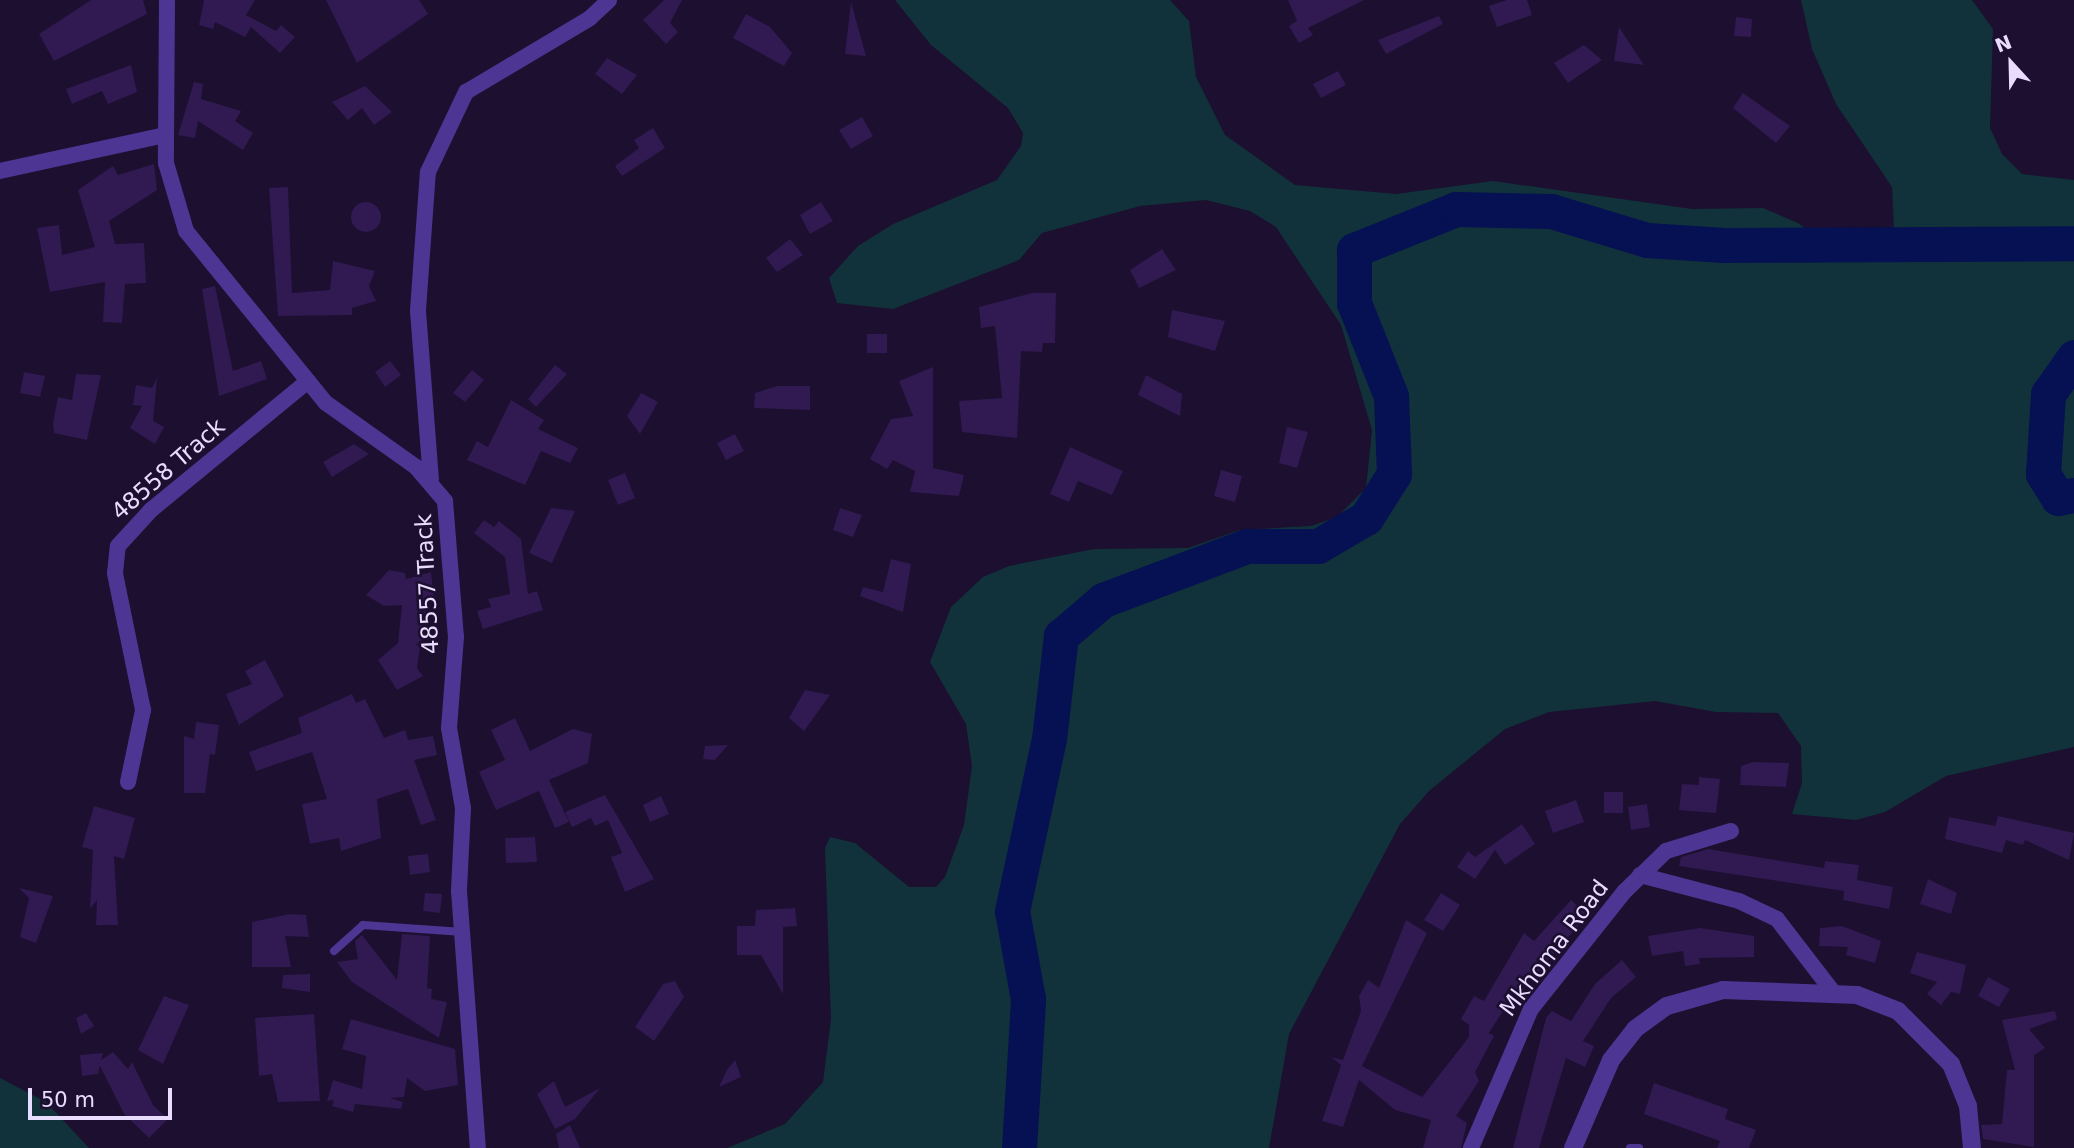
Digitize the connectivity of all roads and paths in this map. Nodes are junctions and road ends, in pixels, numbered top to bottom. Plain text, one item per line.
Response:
1 (167, 0) edge
2 (609, 0) edge
3 (165, 135) junction
4 (0, 171) edge
5 (308, 381) junction
6 (431, 480) junction
7 (128, 782) dead end
8 (1731, 831) dead end
9 (1640, 876) junction
10 (463, 932) junction
11 (334, 951) dead end
12 (1833, 992) junction
13 (478, 1148) edge
14 (1471, 1148) edge
15 (1573, 1148) edge
16 (1630, 1148) edge
17 (1639, 1148) edge
18 (1972, 1148) edge

1 - 3 street, 48557 Track
2 - 6 street
3 - 4 street
3 - 5 street, 48557 Track
5 - 6 street, 48557 Track
5 - 7 street, 48558 Track
6 - 10 street, 48557 Track
8 - 9 street, Mkhoma Road
9 - 12 street
9 - 14 street, Mkhoma Road
10 - 11 lane
10 - 13 street, 48557 Track
12 - 15 street
12 - 18 street
16 - 17 lane

